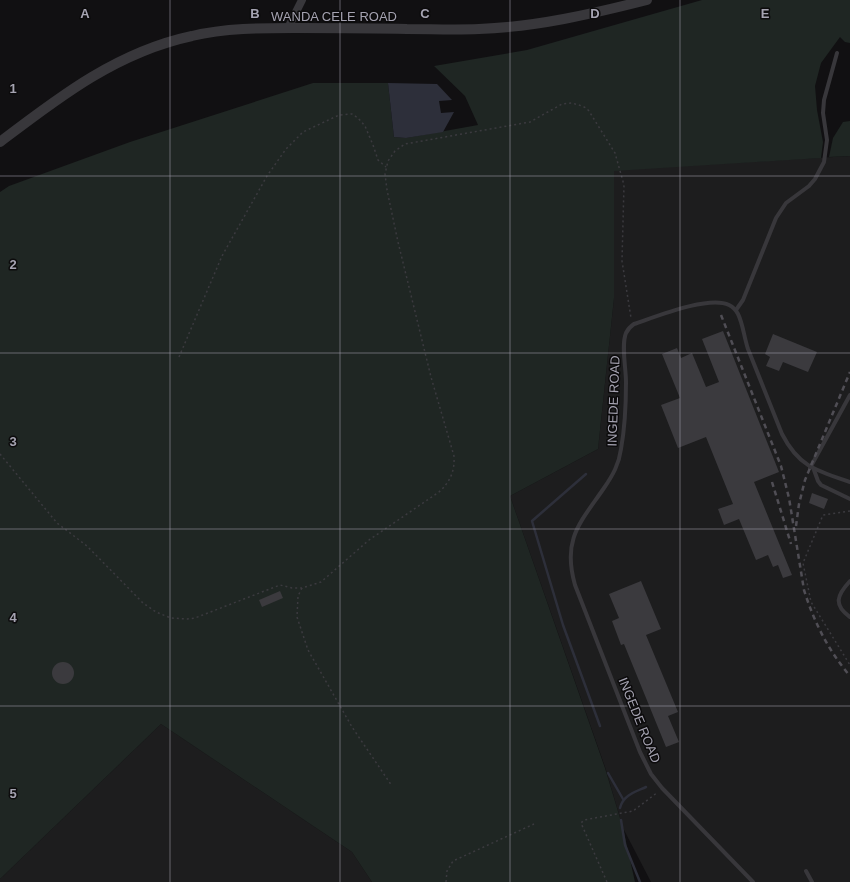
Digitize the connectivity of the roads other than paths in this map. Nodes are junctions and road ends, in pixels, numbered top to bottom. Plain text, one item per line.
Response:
1 (302, 0) edge
2 (644, 0) edge
3 (288, 28) junction
4 (837, 53) dead end
5 (0, 142) edge
6 (736, 310) junction
7 (850, 396) edge
8 (812, 469) junction
9 (850, 482) edge
10 (850, 499) edge
11 (850, 580) edge
12 (850, 617) edge
13 (806, 871) dead end
14 (753, 882) edge
15 (812, 882) edge

1 - 3 street
2 - 3 street, WANDA CELE ROAD
3 - 5 street, WANDA CELE ROAD
4 - 6 lane
6 - 8 lane
6 - 14 lane, INGEDE ROAD
7 - 8 lane
8 - 9 lane
8 - 10 lane
11 - 12 lane
13 - 15 lane

